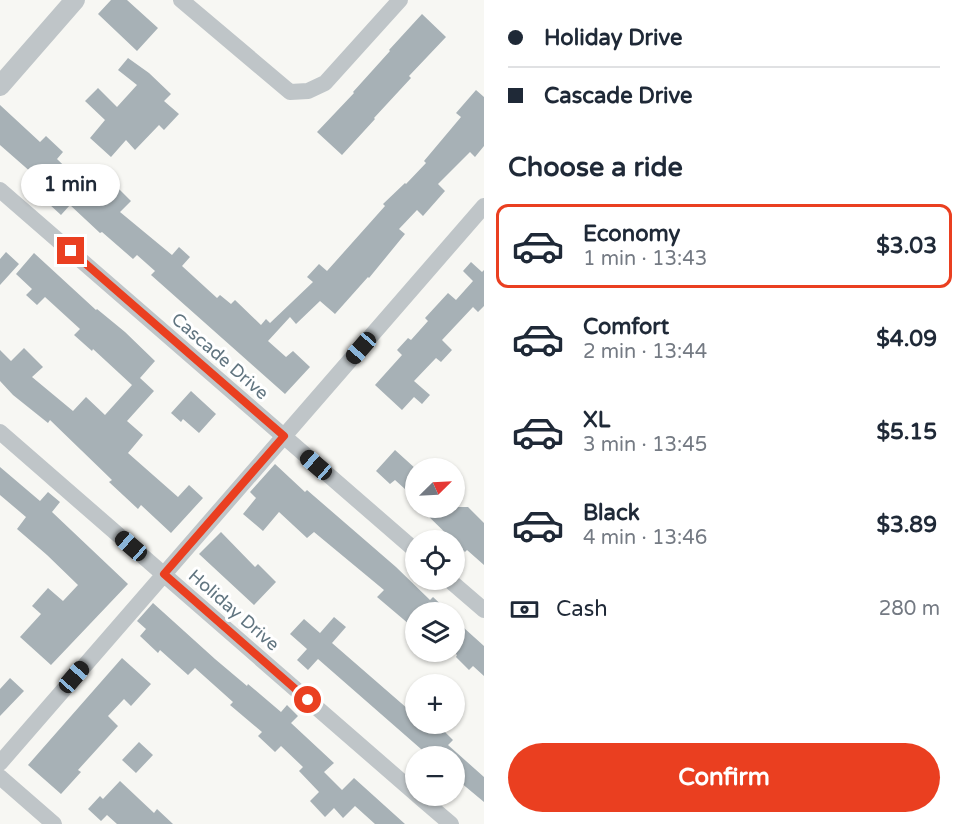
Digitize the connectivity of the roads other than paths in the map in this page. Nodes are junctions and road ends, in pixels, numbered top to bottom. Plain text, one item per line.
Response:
1 (75, 0) edge
2 (182, 0) edge
3 (400, 0) edge
4 (0, 86) edge
5 (0, 190) edge
6 (484, 206) edge
7 (0, 432) edge
8 (284, 436) junction
9 (405, 541) edge
10 (164, 574) junction
11 (461, 590) edge
12 (484, 610) edge
13 (0, 763) edge
14 (0, 777) edge
15 (405, 784) edge
16 (430, 806) edge
17 (54, 824) edge
18 (451, 824) edge

1 - 4 street
2 - 3 street
5 - 8 street, Cascade Drive
6 - 8 street
7 - 10 street, Holiday Drive
8 - 9 street, Cascade Drive
8 - 10 street
10 - 13 street
10 - 15 street, Holiday Drive
11 - 12 street
14 - 17 street
16 - 18 street, Holiday Drive

